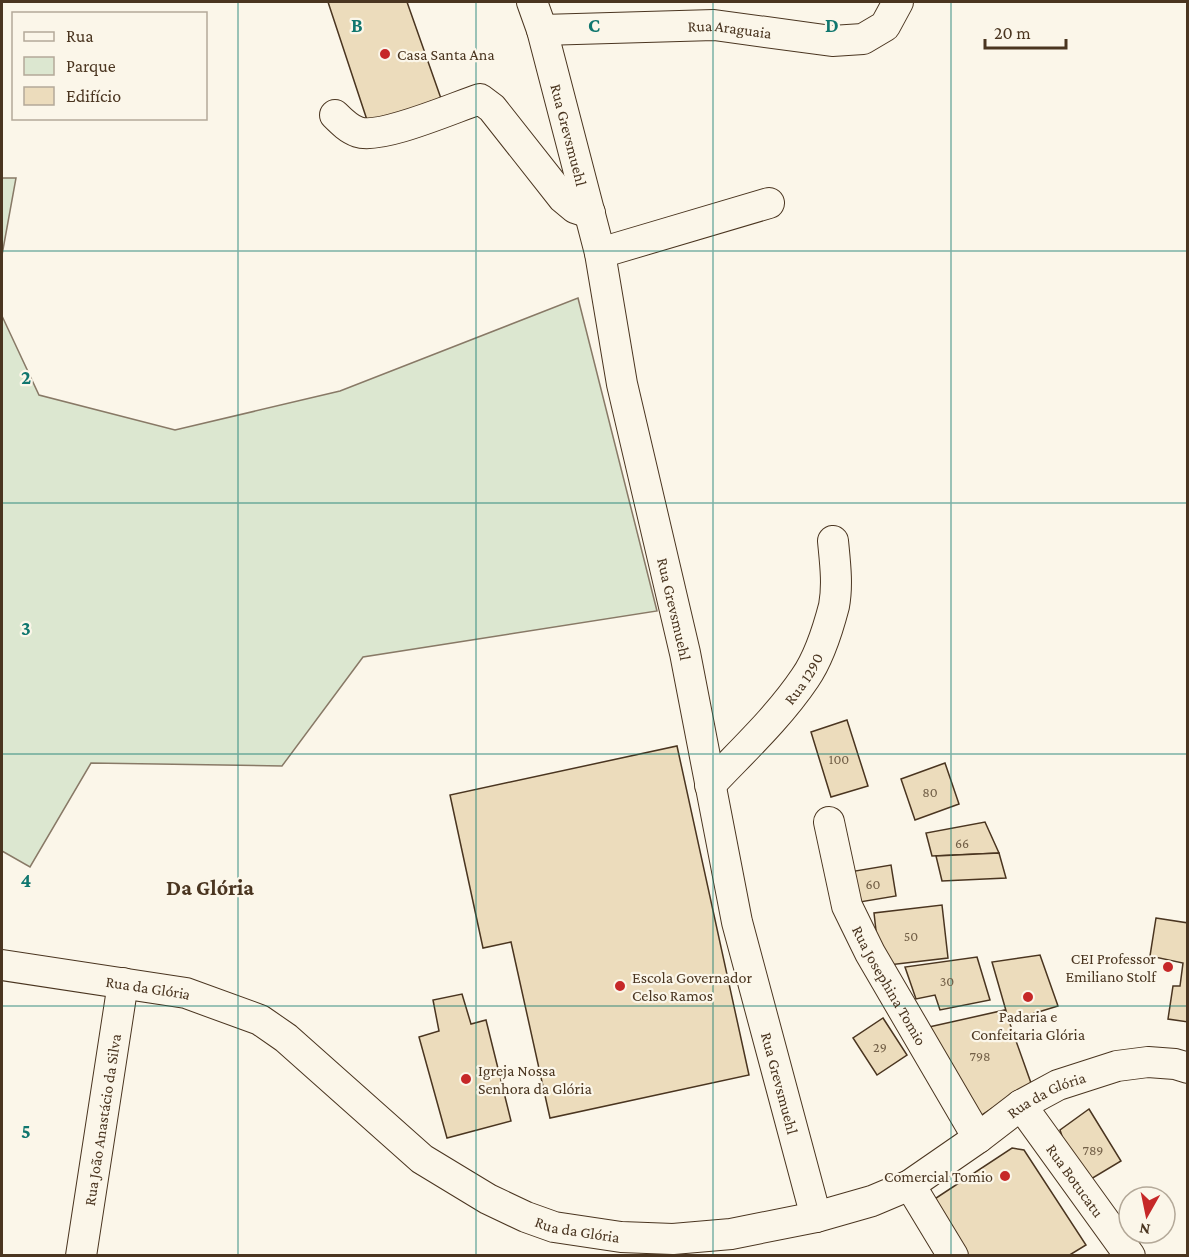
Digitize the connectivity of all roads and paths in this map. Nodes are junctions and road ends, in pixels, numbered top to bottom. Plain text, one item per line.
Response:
1 (532, 2) edge
2 (898, 2) edge
3 (542, 30) junction
4 (335, 115) dead end
5 (769, 203) dead end
6 (590, 213) junction
7 (600, 253) junction
8 (832, 541) dead end
9 (710, 785) junction
10 (829, 822) dead end
11 (2, 965) edge
12 (123, 983) junction
13 (1188, 1068) edge
14 (1021, 1105) junction
15 (978, 1138) junction
16 (910, 1185) junction
17 (816, 1217) junction
18 (81, 1256) edge
19 (953, 1256) edge
20 (1130, 1256) edge

1 - 3 street, Rua Grevsmuehl
2 - 3 street, Rua Araguaia
3 - 6 street, Rua Grevsmuehl
4 - 6 street
5 - 7 street
6 - 7 street, Rua Grevsmuehl
7 - 9 street, Rua Grevsmuehl
8 - 9 street, Rua 1290
9 - 17 street, Rua Grevsmuehl
10 - 15 street, Rua Josephina Tomio
11 - 12 street, Rua da Glória
12 - 17 street, Rua da Glória
12 - 18 street, Rua João Anastácio da Silva
13 - 14 street, Rua da Glória
14 - 15 street, Rua da Glória
14 - 20 street, Rua Botucatu
15 - 16 street, Rua da Glória
16 - 17 street, Rua da Glória
16 - 19 street

